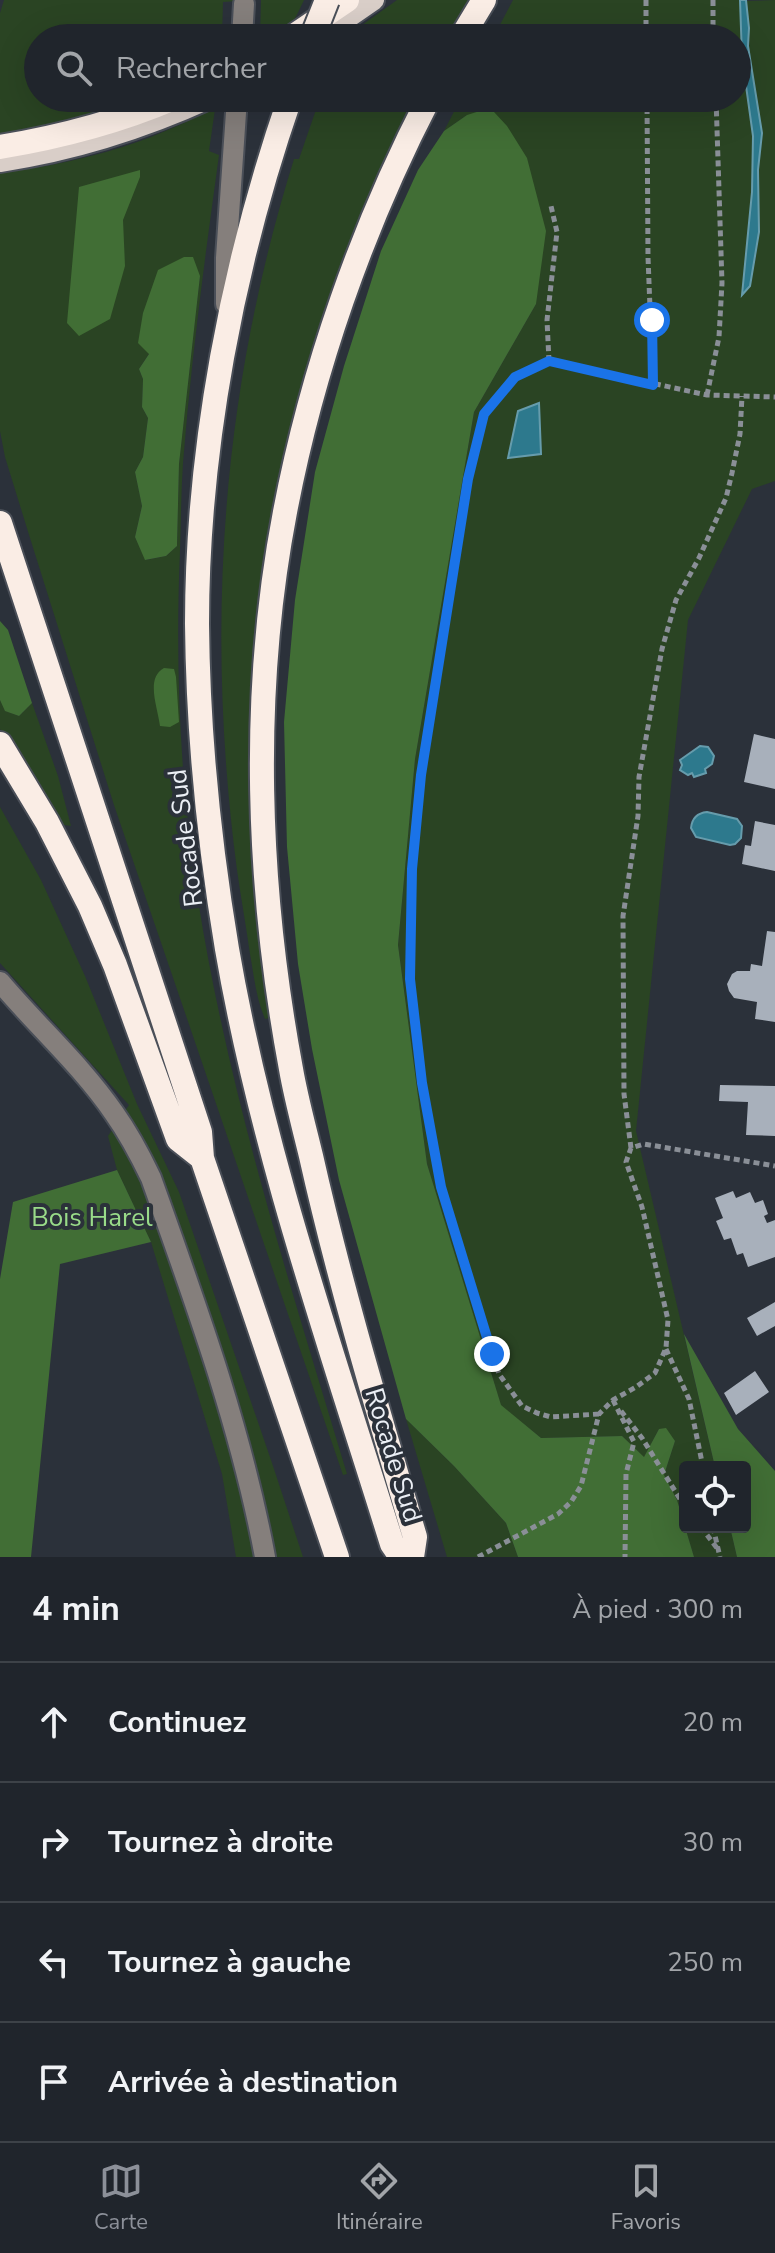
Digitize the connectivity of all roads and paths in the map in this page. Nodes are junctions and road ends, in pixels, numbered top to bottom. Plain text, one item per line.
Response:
1 (327, 0) edge
2 (347, 0) edge
3 (374, 0) edge
4 (484, 0) edge
5 (646, 0) edge
6 (713, 0) edge
7 (244, 4) dead end
8 (243, 24) edge
9 (312, 24) edge
10 (318, 24) edge
11 (339, 24) edge
12 (469, 24) edge
13 (646, 24) edge
14 (713, 24) edge
15 (138, 112) edge
16 (178, 112) edge
17 (236, 112) edge
18 (285, 112) edge
19 (422, 112) edge
20 (647, 112) edge
21 (716, 112) edge
22 (0, 147) edge
23 (0, 162) edge
24 (551, 206) dead end
25 (226, 344) junction
26 (549, 361) junction
27 (653, 385) junction
28 (707, 395) junction
29 (742, 395) junction
30 (775, 397) edge
31 (0, 523) edge
32 (0, 744) edge
33 (0, 982) edge
34 (631, 1148) junction
35 (202, 1158) junction
36 (775, 1166) edge
37 (666, 1348) junction
38 (613, 1400) junction
39 (599, 1414) junction
40 (702, 1461) edge
41 (679, 1497) edge
42 (706, 1533) edge
43 (714, 1533) edge
44 (718, 1548) junction
45 (265, 1557) edge
46 (337, 1557) edge
47 (401, 1557) edge
48 (412, 1557) edge
49 (478, 1557) edge
50 (625, 1557) edge
51 (720, 1557) edge

1 - 10 highway, bridge
2 - 9 highway
3 - 11 main road
4 - 12 highway
5 - 13 path
6 - 14 path
7 - 8 street
15 - 22 highway
16 - 23 main road
17 - 25 street
18 - 25 highway, Rocade Sud
19 - 48 highway
20 - 27 path
21 - 28 path
24 - 26 path
25 - 47 highway, Rocade Sud
26 - 27 path
26 - 39 path
27 - 28 path
28 - 29 path
29 - 30 path
29 - 34 path
31 - 35 highway
32 - 35 highway
33 - 45 street
34 - 36 path
34 - 37 path
35 - 46 highway
37 - 38 path
37 - 40 path
38 - 39 path
38 - 41 path
38 - 50 path
39 - 49 path
42 - 44 path
43 - 44 path
44 - 51 path

